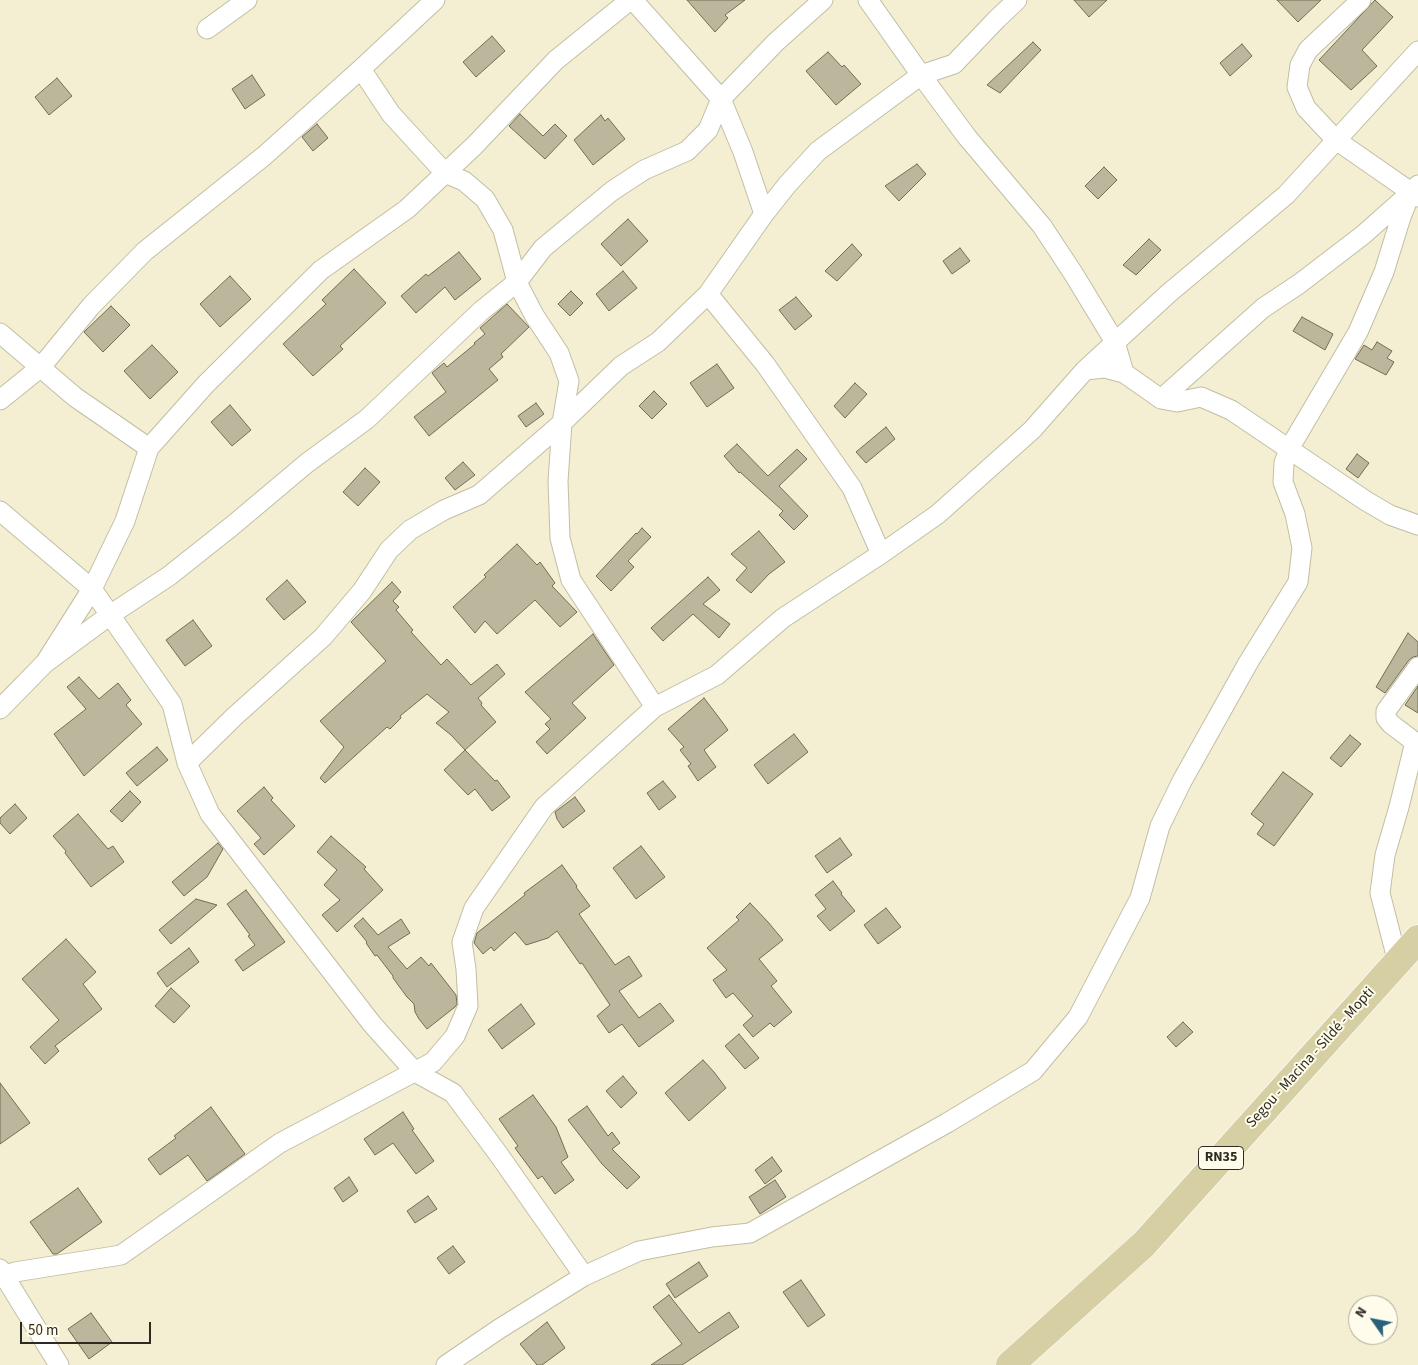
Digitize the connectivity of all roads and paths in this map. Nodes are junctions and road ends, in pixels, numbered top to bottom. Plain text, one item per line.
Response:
1 (247, 0) edge
2 (435, 0) edge
3 (631, 0) edge
4 (823, 0) edge
5 (868, 0) edge
6 (1017, 0) edge
7 (1361, 0) edge
8 (207, 28) dead end
9 (1418, 51) edge
10 (361, 69) junction
11 (922, 75) junction
12 (721, 98) junction
13 (1336, 140) junction
14 (445, 173) junction
15 (1416, 192) edge
16 (764, 214) junction
17 (517, 282) junction
18 (708, 294) junction
19 (0, 333) edge
20 (1115, 342) junction
21 (41, 368) junction
22 (1085, 370) junction
23 (1124, 373) junction
24 (1160, 399) junction
25 (0, 400) edge
26 (562, 423) junction
27 (150, 448) junction
28 (1289, 449) junction
29 (0, 511) edge
30 (1418, 525) edge
31 (882, 554) junction
32 (92, 589) junction
33 (110, 615) junction
34 (45, 664) junction
35 (1418, 667) edge
36 (655, 707) junction
37 (0, 709) edge
38 (187, 763) junction
39 (1418, 939) edge
40 (1398, 963) junction
41 (415, 1072) junction
42 (2, 1274) edge
43 (584, 1276) junction
44 (59, 1365) edge
45 (446, 1365) edge
46 (1010, 1365) edge

1 - 8 street
2 - 10 street
3 - 12 street
3 - 14 street
4 - 12 street
5 - 11 street
6 - 11 street
7 - 13 street
9 - 13 street
10 - 14 street
10 - 21 street
11 - 16 street
11 - 20 street
12 - 16 street
12 - 17 street
13 - 15 street
13 - 20 street
14 - 17 street
14 - 27 street
15 - 24 street
15 - 28 street
16 - 18 street
17 - 26 street
17 - 33 street
18 - 26 street
18 - 31 street
19 - 21 street
20 - 22 street
20 - 23 street
21 - 25 street
21 - 27 street
22 - 23 street
22 - 31 street
23 - 24 street
24 - 28 street
26 - 36 street
26 - 38 street
27 - 32 street
28 - 30 street
28 - 43 street
29 - 32 street
31 - 36 street
32 - 33 street
32 - 34 street
33 - 34 street
33 - 38 street
34 - 37 street
35 - 40 street
36 - 41 street
38 - 41 street
39 - 40 main road, Segou - Macina - Sildé - Mopti / RN35
40 - 46 main road, Segou - Macina - Sildé - Mopti / RN35
41 - 42 street
41 - 43 street
42 - 44 street
43 - 45 street

